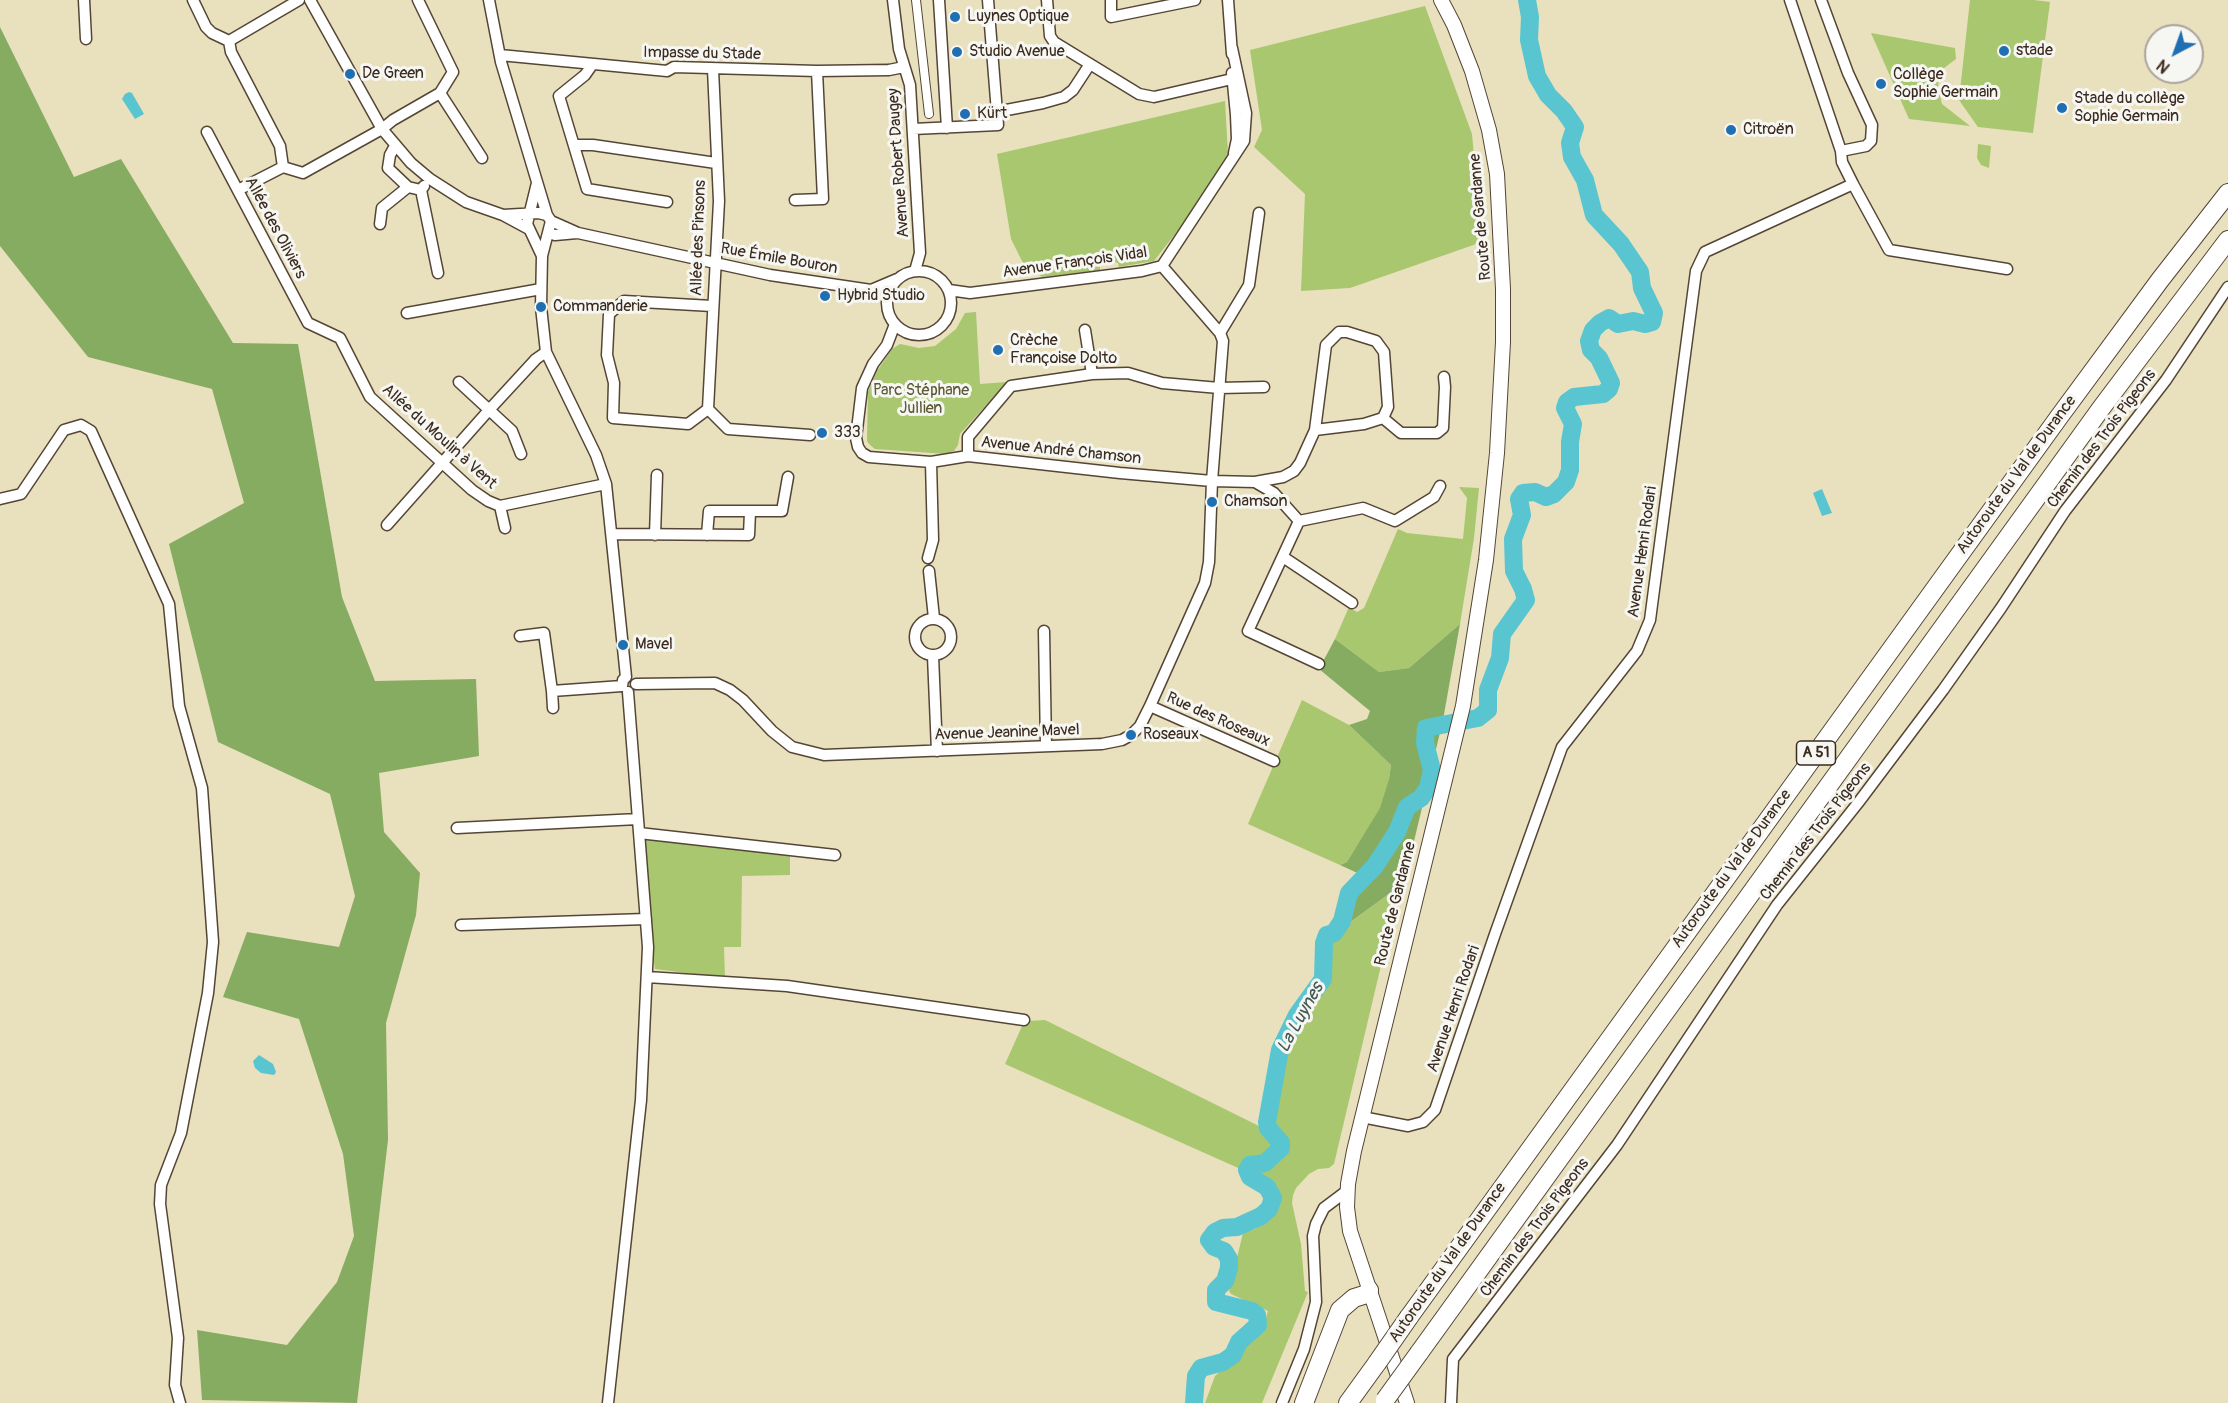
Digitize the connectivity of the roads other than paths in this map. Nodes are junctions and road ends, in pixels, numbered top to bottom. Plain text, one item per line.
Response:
1 (84, 0) edge
2 (193, 0) edge
3 (299, 0) edge
4 (310, 0) edge
5 (418, 0) edge
6 (489, 0) edge
7 (893, 0) edge
8 (916, 0) edge
9 (939, 0) edge
10 (988, 0) edge
11 (1047, 0) edge
12 (1111, 0) edge
13 (1195, 0) edge
14 (1228, 0) edge
15 (1435, 0) edge
16 (1441, 0) edge
17 (1790, 0) edge
18 (1821, 0) edge
19 (1167, 3) edge
20 (86, 39) dead end
21 (229, 41) junction
22 (1232, 48) junction
23 (500, 55) junction
24 (1090, 64) junction
25 (592, 65) junction
26 (904, 67) junction
27 (713, 69) junction
28 (816, 71) junction
29 (1232, 79) junction
30 (440, 93) junction
31 (996, 112) junction
32 (929, 114) dead end
33 (947, 128) junction
34 (382, 129) junction
35 (913, 129) junction
36 (207, 132) dead end
37 (574, 145) junction
38 (395, 146) junction
39 (1841, 151) junction
40 (1234, 156) junction
41 (482, 158) dead end
42 (716, 164) junction
43 (284, 166) junction
44 (430, 179) junction
45 (537, 183) junction
46 (1853, 184) junction
47 (408, 186) junction
48 (238, 190) junction
49 (421, 190) junction
50 (2228, 193) edge
51 (795, 200) dead end
52 (667, 202) dead end
53 (1259, 213) dead end
54 (531, 214) junction
55 (503, 215) junction
56 (549, 218) junction
57 (380, 224) dead end
58 (530, 231) junction
59 (548, 233) junction
60 (578, 233) junction
61 (2228, 240) edge
62 (920, 253) junction
63 (542, 256) junction
64 (716, 264) junction
65 (1162, 266) junction
66 (2007, 268) dead end
67 (915, 271) junction
68 (438, 273) dead end
69 (935, 275) junction
70 (897, 279) junction
71 (2228, 287) edge
72 (541, 289) junction
73 (871, 290) junction
74 (949, 290) junction
75 (970, 293) junction
76 (887, 303) junction
77 (712, 306) junction
78 (407, 313) dead end
79 (950, 314) junction
80 (895, 324) junction
81 (322, 330) joint
82 (1085, 330) dead end
83 (908, 333) junction
84 (1220, 333) junction
85 (887, 345) junction
86 (546, 352) junction
87 (1092, 374) junction
88 (1444, 377) dead end
89 (459, 382) dead end
90 (1264, 387) dead end
91 (1219, 388) junction
92 (1499, 405) junction
93 (708, 409) junction
94 (489, 410) junction
95 (1383, 418) junction
96 (1314, 430) junction
97 (810, 435) dead end
98 (521, 454) dead end
99 (968, 456) junction
100 (931, 462) junction
101 (442, 464) junction
102 (657, 475) dead end
103 (788, 477) dead end
104 (1212, 481) junction
105 (1255, 482) junction
106 (606, 484) junction
107 (1440, 486) dead end
108 (0, 499) edge
109 (500, 506) junction
110 (750, 512) junction
111 (1299, 520) junction
112 (387, 525) dead end
113 (505, 528) dead end
114 (613, 534) junction
115 (655, 535) junction
116 (707, 535) junction
117 (1283, 557) junction
118 (928, 558) dead end
119 (929, 571) dead end
120 (1352, 603) dead end
121 (933, 618) junction
122 (1044, 631) dead end
123 (520, 636) dead end
124 (933, 656) junction
125 (1319, 664) dead end
126 (625, 685) junction
127 (552, 691) junction
128 (1150, 706) junction
129 (553, 708) dead end
130 (1046, 746) junction
131 (937, 751) junction
132 (1274, 761) dead end
133 (638, 819) junction
134 (457, 828) dead end
135 (639, 833) junction
136 (835, 855) dead end
137 (646, 919) junction
138 (461, 925) dead end
139 (646, 977) junction
140 (1023, 1020) dead end
141 (1362, 1117) junction
142 (1348, 1190) junction
143 (1364, 1294) junction
144 (1377, 1310) joint
145 (1384, 1402) edge
146 (180, 1403) edge
147 (608, 1403) edge
148 (1282, 1403) edge
149 (1304, 1403) edge
150 (1348, 1403) edge
151 (1407, 1403) edge
152 (1451, 1403) edge

1 - 20 street
2 - 21 street
3 - 21 street
4 - 34 street
5 - 30 street
6 - 23 street
7 - 26 street, Avenue Robert Daugey
8 - 32 street, Avenue Robert Daugey
9 - 33 street
10 - 31 street
11 - 24 street
12 - 19 street
13 - 19 street
14 - 22 street, Avenue François Vidal
15 - 92 main road, Route de Gardanne
16 - 92 main road, Route de Gardanne
17 - 39 street
18 - 39 street
21 - 43 street
22 - 29 street, Avenue François Vidal
22 - 40 street, Avenue François Vidal
23 - 25 street, Impasse du Stade
23 - 45 street
24 - 29 street
24 - 31 street
25 - 27 street, Impasse du Stade
25 - 37 street
26 - 28 street, Impasse du Stade
26 - 35 street, Avenue Robert Daugey
27 - 28 street, Impasse du Stade
27 - 42 street, Allée des Pinsons
28 - 51 street
29 - 40 street, Avenue François Vidal
30 - 34 street
30 - 41 street
31 - 33 street
33 - 35 street
34 - 38 street
34 - 43 street
35 - 62 street, Avenue Robert Daugey
36 - 48 street, Allée des Oliviers
37 - 42 street
37 - 52 street
38 - 44 street
38 - 47 street
39 - 46 street
40 - 65 street, Avenue François Vidal
42 - 64 street, Allée des Pinsons
43 - 48 street
44 - 49 street
44 - 55 street
45 - 54 street
45 - 56 street
46 - 66 street
46 - 141 street, Avenue Henri Rodari
47 - 49 street
47 - 57 street
48 - 81 street, Allée des Oliviers
49 - 68 street
50 - 150 highway, Autoroute du Val de Durance / A 51, bridge
53 - 84 street
54 - 55 street
54 - 56 street
54 - 58 street
55 - 58 street
56 - 59 street
56 - 60 street, Rue Émile Bouron
58 - 59 street
58 - 63 street
59 - 60 street, Rue Émile Bouron
59 - 63 street
60 - 64 street, Rue Émile Bouron
61 - 145 highway, Autoroute du Val de Durance / A 51, bridge
62 - 67 street, Avenue Robert Daugey
62 - 69 street, Avenue Robert Daugey
63 - 72 street
64 - 73 street, Rue Émile Bouron
64 - 77 street, Allée des Pinsons
65 - 75 street, Avenue François Vidal
65 - 84 street
67 - 69 street
67 - 70 street
69 - 74 street
70 - 73 street
70 - 76 street
71 - 152 street, Chemin des Trois Pigeons
72 - 78 street
72 - 86 street
73 - 76 street
74 - 75 street, Avenue François Vidal
74 - 79 street
75 - 79 street
76 - 80 street
77 - 93 street, Allée des Pinsons
77 - 93 street
79 - 83 street
80 - 83 street
80 - 85 street
81 - 101 street, Allée du Moulin à Vent
82 - 87 street
83 - 85 street
84 - 91 street, Avenue Jeanine Mavel
85 - 100 street, Avenue André Chamson
86 - 94 street
86 - 106 street
87 - 91 street
87 - 99 street
88 - 95 street
89 - 94 street
90 - 91 street
91 - 104 street, Avenue Jeanine Mavel
92 - 141 main road, Route de Gardanne
93 - 97 street
94 - 98 street
94 - 101 street
95 - 96 street
95 - 96 street, Avenue André Chamson
96 - 105 street, Avenue André Chamson
99 - 100 street, Avenue André Chamson
99 - 104 street, Avenue André Chamson
100 - 118 street
101 - 109 street, Allée du Moulin à Vent
101 - 112 street
102 - 115 street
103 - 110 street
104 - 105 street, Avenue André Chamson
104 - 128 street, Avenue Jeanine Mavel
105 - 111 street
106 - 109 street, Allée du Moulin à Vent
106 - 114 street
107 - 111 street
108 - 146 street
109 - 113 street, Allée du Moulin à Vent
110 - 116 street
110 - 116 street
111 - 117 street
114 - 115 street
114 - 126 street
115 - 116 street
117 - 120 street
117 - 125 street
119 - 121 street
121 - 124 street
121 - 124 street
122 - 130 street
123 - 127 street
124 - 131 street
126 - 127 street
126 - 131 street, Avenue Jeanine Mavel
126 - 133 street
127 - 129 street
128 - 130 street, Avenue Jeanine Mavel
128 - 132 street, Rue des Roseaux
130 - 131 street, Avenue Jeanine Mavel
133 - 134 street
133 - 135 street
135 - 136 street
135 - 137 street
137 - 138 street
137 - 139 street
139 - 140 street
139 - 147 street
141 - 142 main road, Route de Gardanne
142 - 143 main road, Route de Gardanne
142 - 148 street
143 - 144 highway
143 - 149 highway
144 - 151 main road

